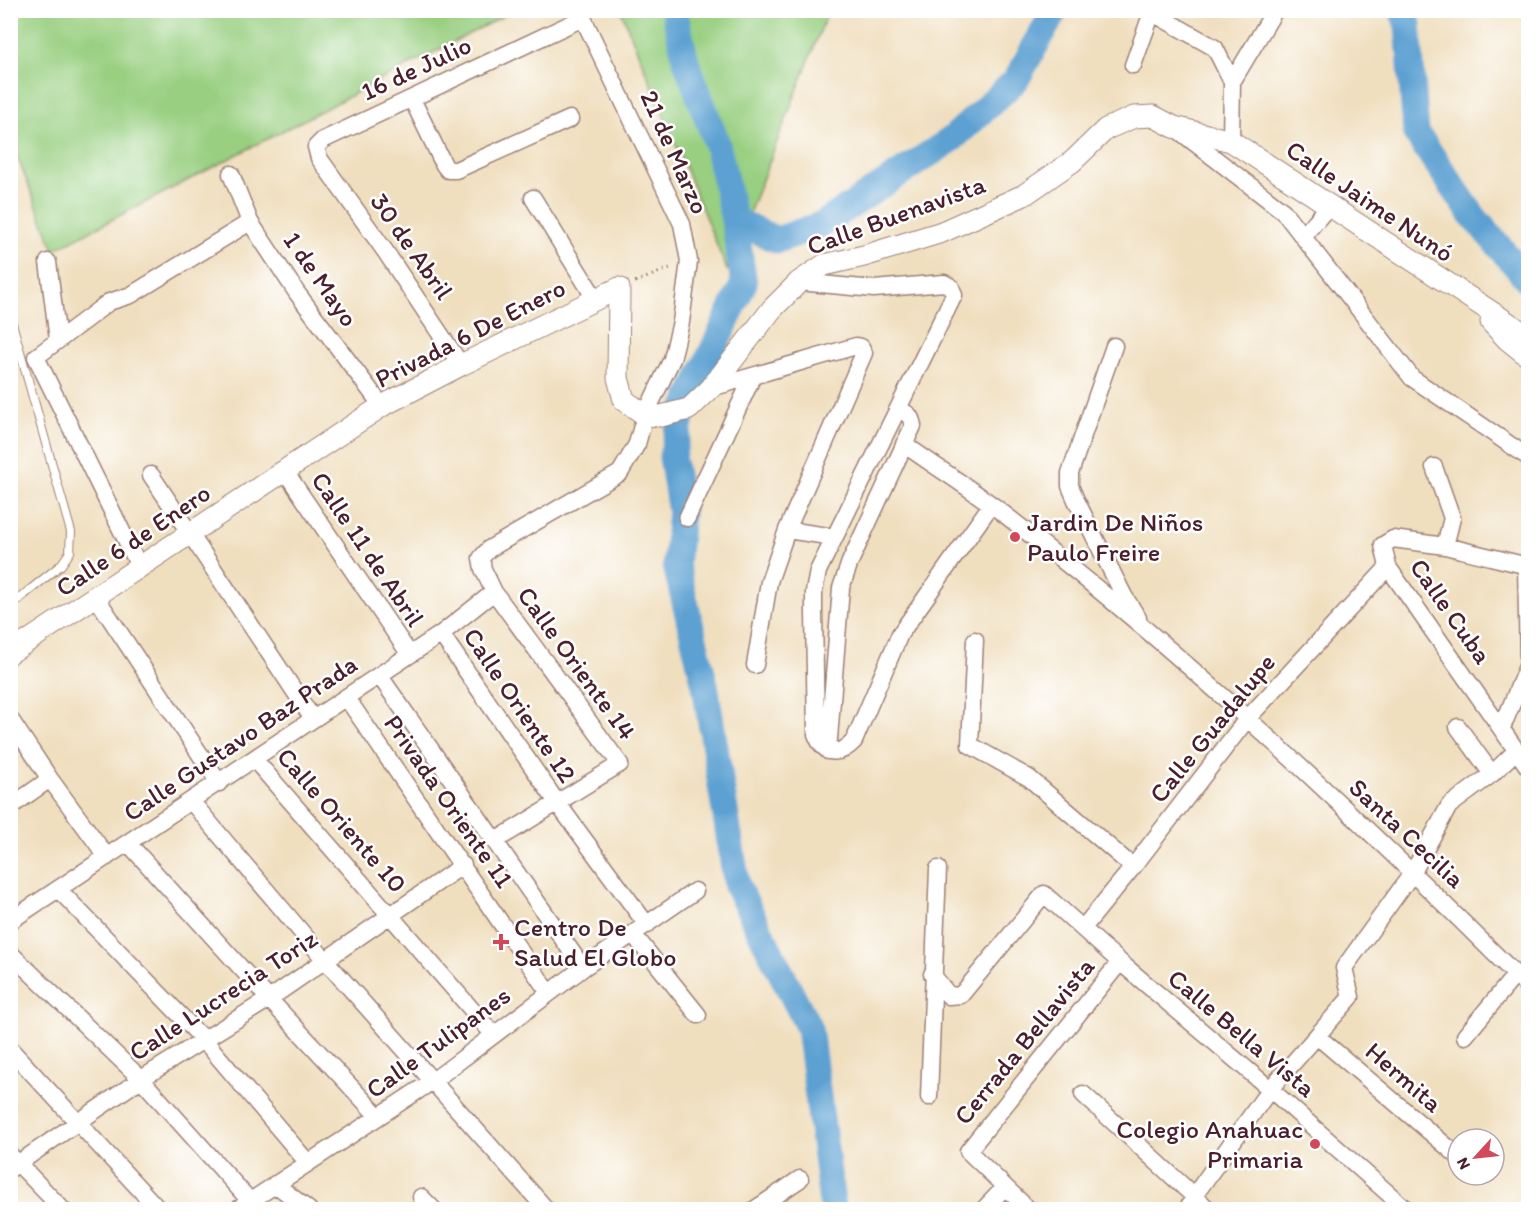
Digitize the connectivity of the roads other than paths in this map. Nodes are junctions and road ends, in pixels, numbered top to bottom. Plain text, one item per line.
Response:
1 (1275, 10) edge
2 (583, 18) joint
3 (1133, 65) dead end
4 (1232, 82) junction
5 (412, 99) junction
6 (570, 119) dead end
7 (1174, 127) junction
8 (1230, 141) junction
9 (319, 158) joint
10 (231, 174) dead end
11 (533, 198) dead end
12 (1329, 206) junction
13 (250, 222) junction
14 (1303, 236) junction
15 (48, 262) dead end
16 (799, 282) junction
17 (1470, 299) junction
18 (596, 300) junction
19 (10, 316) edge
20 (1528, 336) edge
21 (58, 340) junction
22 (1114, 346) dead end
23 (1528, 356) edge
24 (461, 365) junction
25 (753, 376) junction
26 (711, 387) junction
27 (382, 406) junction
28 (898, 410) junction
29 (654, 415) junction
30 (903, 444) junction
31 (1528, 457) edge
32 (1434, 467) dead end
33 (285, 471) junction
34 (151, 475) dead end
35 (997, 509) junction
36 (687, 518) dead end
37 (788, 530) junction
38 (190, 534) junction
39 (834, 537) junction
40 (1445, 546) junction
41 (1527, 565) edge
42 (1388, 567) junction
43 (140, 568) junction
44 (494, 592) junction
45 (96, 597) junction
46 (10, 606) edge
47 (1144, 630) junction
48 (441, 634) junction
49 (975, 640) dead end
50 (10, 653) edge
51 (410, 655) junction
52 (1528, 664) edge
53 (754, 665) dead end
54 (379, 675) junction
55 (346, 697) junction
56 (10, 719) edge
57 (313, 719) junction
58 (1246, 719) junction
59 (1458, 726) dead end
60 (1502, 728) junction
61 (1517, 750) junction
62 (828, 751) junction
63 (254, 759) junction
64 (1528, 767) edge
65 (1492, 774) junction
66 (50, 779) junction
67 (219, 783) junction
68 (191, 801) junction
69 (558, 804) junction
70 (10, 807) edge
71 (495, 841) junction
72 (128, 843) junction
73 (107, 856) junction
74 (463, 865) junction
75 (1133, 867) junction
76 (938, 869) dead end
77 (1413, 872) junction
78 (58, 889) junction
79 (695, 891) dead end
80 (392, 914) junction
81 (10, 921) edge
82 (1083, 928) junction
83 (640, 929) junction
84 (10, 953) edge
85 (325, 960) junction
86 (1120, 962) junction
87 (584, 968) junction
88 (932, 974) junction
89 (1516, 974) junction
90 (1528, 987) edge
91 (549, 993) junction
92 (269, 999) junction
93 (699, 1015) dead end
94 (494, 1034) junction
95 (1317, 1036) junction
96 (1465, 1036) dead end
97 (204, 1040) junction
98 (10, 1049) edge
99 (141, 1079) junction
100 (434, 1080) junction
101 (1270, 1089) junction
102 (1083, 1094) dead end
103 (929, 1097) dead end
104 (378, 1116) junction
105 (78, 1122) junction
106 (1446, 1146) edge
107 (13, 1163) edge
108 (308, 1163) junction
109 (800, 1179) dead end
110 (275, 1185) junction
111 (1005, 1187) junction
112 (422, 1197) dead end
113 (1190, 1203) edge
114 (243, 1205) edge
115 (63, 1209) edge
116 (159, 1209) edge
117 (309, 1209) edge
118 (434, 1209) edge
119 (547, 1209) edge
120 (754, 1209) edge
121 (983, 1209) edge
122 (1029, 1209) edge
123 (1209, 1209) edge
124 (1407, 1209) edge

1 - 4 street
2 - 5 street, 16 de Julio
2 - 29 street, 21 de Marzo
3 - 4 street
4 - 8 street
5 - 6 street
5 - 9 street, 16 de Julio
7 - 8 street, Calle Jaime Nunó
7 - 14 street, Calle Buenavista
7 - 16 street, Calle Buenavista
8 - 12 street, Calle Jaime Nunó
9 - 24 street, 30 de Abril
10 - 13 street, 1 de Mayo
11 - 18 street
12 - 14 street
12 - 17 street, Calle Jaime Nunó
13 - 21 street
13 - 27 street, 1 de Mayo
14 - 31 street, Calle Buenavista
15 - 21 street
16 - 26 street, Calle Buenavista
16 - 28 street
17 - 20 street, Calle Jaime Nunó
17 - 23 street
18 - 24 street, Privada 6 De Enero
18 - 29 street, Privada 6 De Enero
19 - 46 lane
21 - 43 street
22 - 47 street
24 - 27 street, Privada 6 De Enero
25 - 26 street
25 - 36 street
25 - 37 street
26 - 29 street, Calle Buenavista
27 - 33 street, Privada 6 De Enero
28 - 30 street
28 - 39 street
29 - 44 street, Calle Oriente 14
30 - 35 street, Santa Cecilia
30 - 62 street
32 - 40 street
33 - 38 street, Calle 6 de Enero
33 - 51 street, Calle 11 de Abril
34 - 38 street
35 - 47 street, Santa Cecilia
35 - 62 street
37 - 39 street
37 - 53 street
38 - 43 street, Calle 6 de Enero
38 - 57 street
39 - 62 street
40 - 41 street, Calle Cuba
40 - 42 street, Calle Cuba
41 - 52 street
42 - 58 street, Calle Guadalupe
42 - 60 street, Calle Cuba
43 - 45 street, Calle 6 de Enero
44 - 48 street, Calle Gustavo Baz Prada
44 - 69 street, Calle Oriente 14
45 - 50 street, Calle 6 de Enero
45 - 67 street
47 - 58 street, Santa Cecilia
48 - 51 street, Calle Gustavo Baz Prada
48 - 69 street, Calle Oriente 12
49 - 75 street
51 - 54 street, Calle Gustavo Baz Prada
52 - 60 street
54 - 55 street, Calle Gustavo Baz Prada
54 - 71 street
55 - 57 street, Calle Gustavo Baz Prada
55 - 74 street, Privada Oriente 11
56 - 66 street
57 - 63 street, Calle Gustavo Baz Prada
58 - 75 street, Calle Guadalupe
58 - 77 street, Santa Cecilia
59 - 65 street
60 - 61 street, Calle Cuba
61 - 64 street, Calle Cuba
61 - 65 street
63 - 67 street, Calle Gustavo Baz Prada
63 - 80 street, Calle Oriente 10
65 - 77 street
66 - 70 street
66 - 73 street
67 - 68 street, Calle Gustavo Baz Prada
68 - 72 street, Calle Gustavo Baz Prada
68 - 85 street
69 - 71 street
69 - 83 street, Calle Oriente 12
71 - 87 street
72 - 73 street, Calle Gustavo Baz Prada
72 - 92 street
73 - 78 street, Calle Gustavo Baz Prada
74 - 80 street, Calle Lucrecia Toriz
74 - 91 street, Privada Oriente 11
75 - 82 street, Calle Guadalupe
76 - 88 street
77 - 89 street, Santa Cecilia
77 - 95 street
78 - 81 street, Calle Gustavo Baz Prada
78 - 97 street
79 - 83 street, Calle Tulipanes
80 - 85 street, Calle Lucrecia Toriz
80 - 94 street, Calle Oriente 10
82 - 86 street, Calle Bella Vista
82 - 88 street, Calle Bella Vista
83 - 87 street, Calle Tulipanes
83 - 93 street, Calle Oriente 12
84 - 99 street
85 - 92 street, Calle Lucrecia Toriz
85 - 100 street
86 - 101 street, Calle Bella Vista
86 - 111 street, Cerrada Bellavista
87 - 91 street, Calle Tulipanes
88 - 103 street
89 - 90 street, Santa Cecilia
89 - 96 street
91 - 94 street, Calle Tulipanes
92 - 97 street, Calle Lucrecia Toriz
92 - 104 street
94 - 100 street, Calle Tulipanes
95 - 101 street
95 - 106 street, Hermita
97 - 99 street, Calle Lucrecia Toriz
97 - 108 street
98 - 105 street
99 - 105 street, Calle Lucrecia Toriz
99 - 114 street
100 - 104 street, Calle Tulipanes
100 - 119 street
101 - 113 street
101 - 124 street, Calle Bella Vista
102 - 113 street
104 - 108 street, Calle Tulipanes
105 - 107 street, Calle Lucrecia Toriz
105 - 116 street
107 - 115 street
108 - 110 street, Calle Tulipanes
109 - 120 street
110 - 114 street, Calle Tulipanes
110 - 117 street
111 - 121 street
111 - 122 street
112 - 118 street
113 - 123 street

